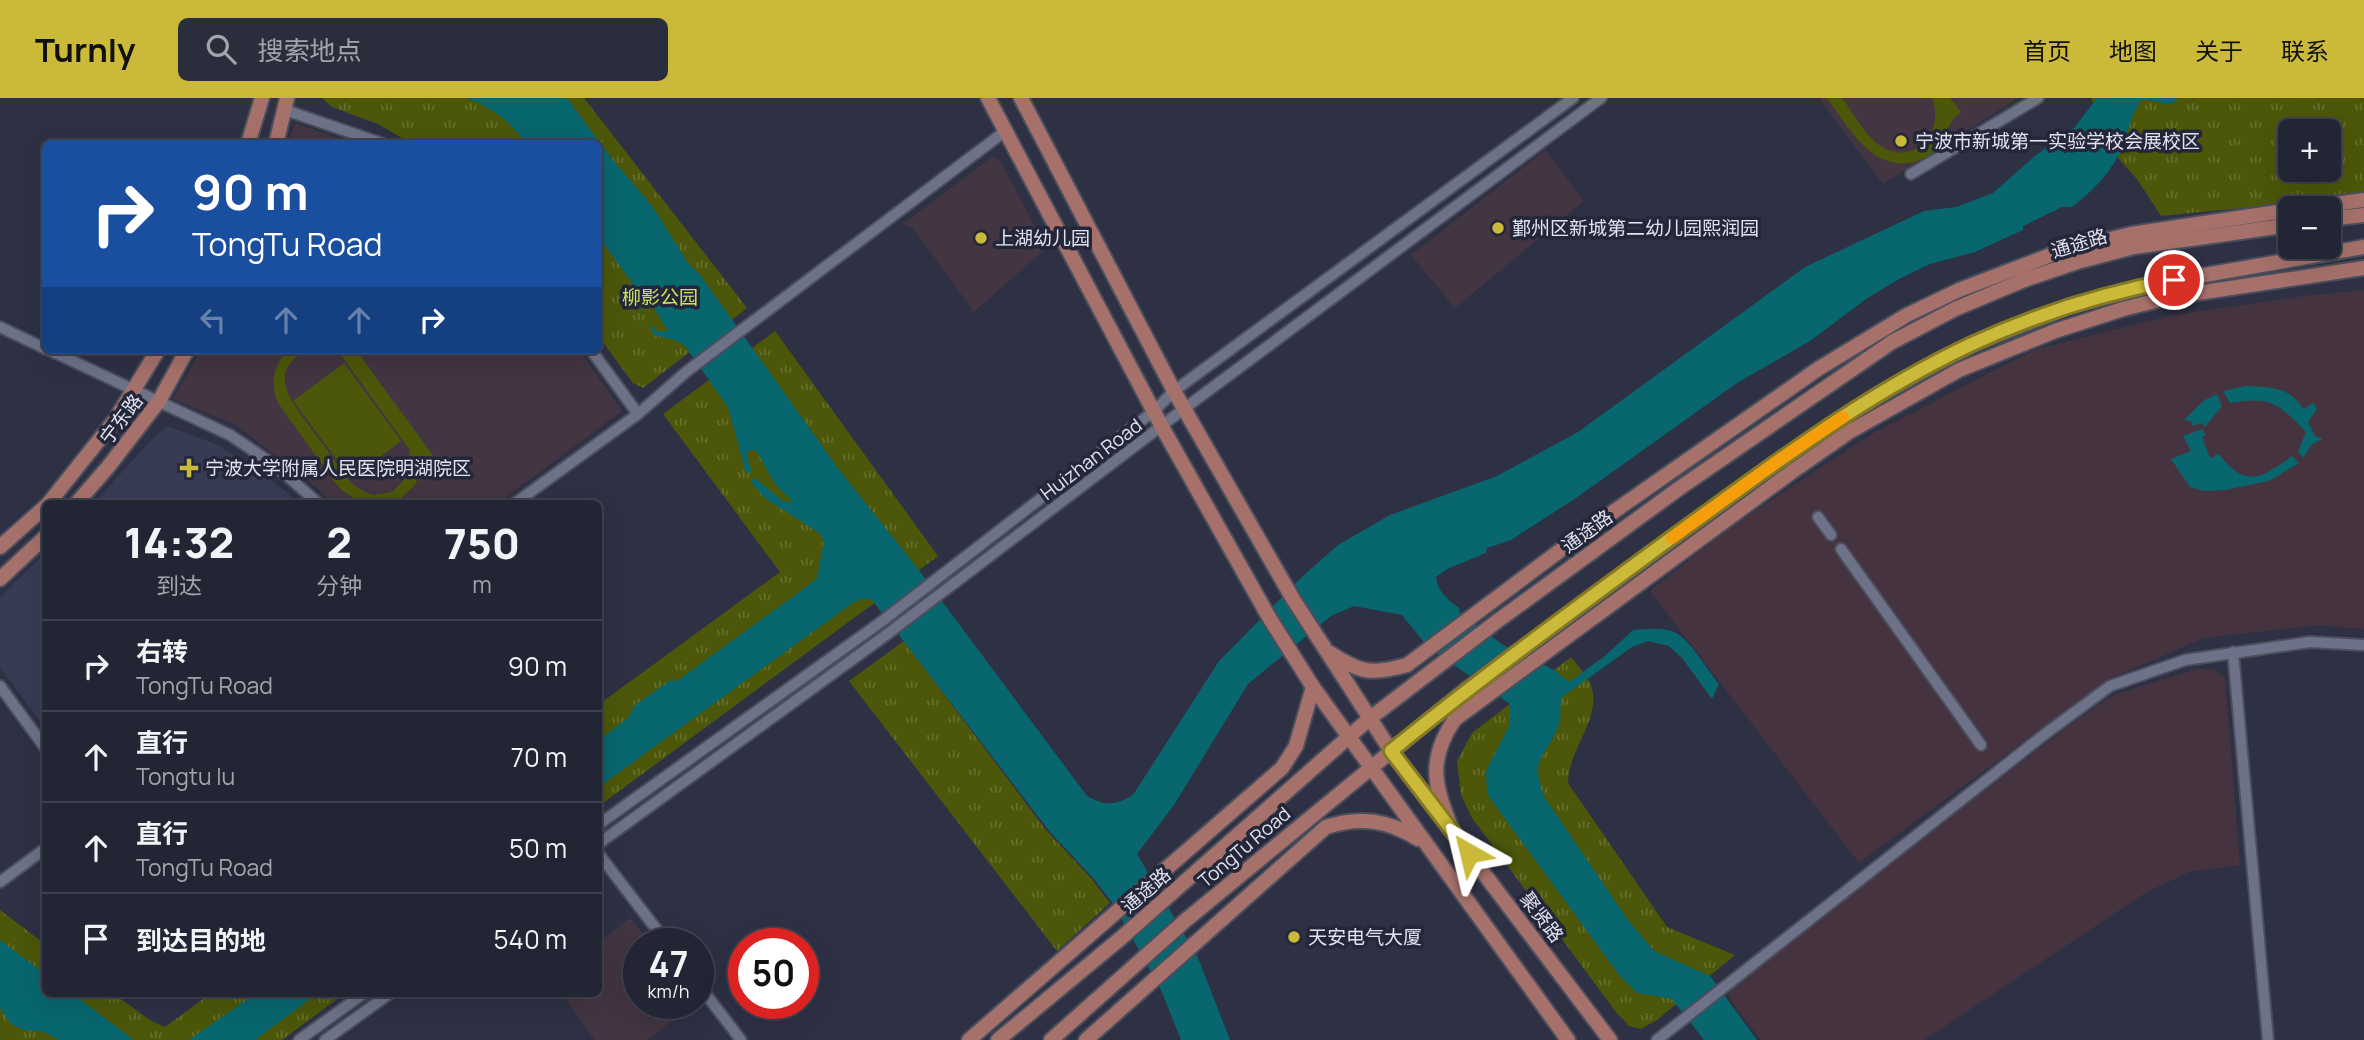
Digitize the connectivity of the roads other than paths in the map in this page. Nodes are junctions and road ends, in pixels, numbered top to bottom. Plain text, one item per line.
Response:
1 (262, 98) edge
2 (988, 98) edge
3 (1021, 98) edge
4 (1573, 98) edge
5 (1601, 98) edge
6 (2038, 98) edge
7 (286, 104) edge
8 (1004, 132) junction
9 (249, 140) edge
10 (277, 140) edge
11 (374, 140) edge
12 (1912, 174) dead end
13 (2364, 200) edge
14 (2341, 203) edge
15 (2278, 212) edge
16 (2364, 215) edge
17 (2341, 218) edge
18 (2278, 227) edge
19 (2364, 247) edge
20 (2364, 268) edge
21 (0, 327) edge
22 (42, 347) edge
23 (58, 354) edge
24 (156, 354) edge
25 (185, 354) edge
26 (594, 354) edge
27 (135, 390) junction
28 (1174, 391) junction
29 (159, 401) junction
30 (1185, 408) junction
31 (1154, 411) junction
32 (638, 414) junction
33 (1162, 427) junction
34 (51, 500) edge
35 (79, 500) edge
36 (314, 500) edge
37 (520, 500) edge
38 (42, 509) edge
39 (1818, 517) dead end
40 (1831, 535) dead end
41 (42, 540) edge
42 (0, 547) edge
43 (1841, 549) dead end
44 (0, 579) edge
45 (2364, 645) edge
46 (1325, 650) junction
47 (2233, 652) junction
48 (0, 686) edge
49 (1313, 687) junction
50 (1369, 719) junction
51 (1348, 737) junction
52 (42, 743) edge
53 (1981, 745) dead end
54 (1391, 751) junction
55 (1370, 767) junction
56 (602, 822) edge
57 (1453, 832) junction
58 (602, 841) edge
59 (1426, 844) junction
60 (42, 851) edge
61 (602, 858) edge
62 (0, 882) edge
63 (656, 928) edge
64 (359, 997) edge
65 (385, 997) edge
66 (714, 1005) edge
67 (299, 1040) edge
68 (325, 1040) edge
69 (741, 1040) edge
70 (969, 1040) edge
71 (998, 1040) edge
72 (1051, 1040) edge
73 (1086, 1040) edge
74 (1568, 1040) edge
75 (1610, 1040) edge
76 (1657, 1040) edge
77 (2268, 1040) edge

1 - 9 main road
2 - 8 main road
3 - 28 main road, 聚贤路
4 - 28 street, Huizhan Road
5 - 30 street, Huizhan Road
6 - 12 street
7 - 10 main road
7 - 11 street
8 - 31 main road
8 - 32 street
13 - 14 main road
15 - 46 main road
16 - 17 main road
18 - 50 main road, 通途路
19 - 54 main road, TongTu Road
20 - 57 main road
21 - 22 street
23 - 27 street
24 - 27 main road, 宁东路
25 - 29 main road, 宁东路
26 - 32 street
27 - 29 street
27 - 34 main road, 宁东路
28 - 30 main road, 聚贤路
28 - 31 street, Huizhan Road
29 - 35 main road, 宁东路
29 - 36 street
30 - 33 street, Huizhan Road
30 - 46 main road, 聚贤路
31 - 33 main road
31 - 56 street, Huizhan Road
32 - 37 street
33 - 49 main road
33 - 58 street, Huizhan Road
38 - 42 main road, 宁东路
39 - 40 street
41 - 44 main road
43 - 53 street
45 - 47 street
46 - 50 main road, 聚贤路
47 - 76 street
47 - 77 street
48 - 52 street
49 - 51 main road
49 - 70 main road
50 - 51 main road, 通途路
50 - 54 main road, 聚贤路
51 - 55 main road
51 - 71 main road, 通途路
54 - 55 main road, TongTu Road
54 - 57 main road, 聚贤路
55 - 59 main road
55 - 72 main road, TongTu Road
57 - 75 main road, 聚贤路
59 - 73 main road
59 - 74 main road
60 - 62 street
61 - 63 street
64 - 67 street
65 - 68 street
66 - 69 street

